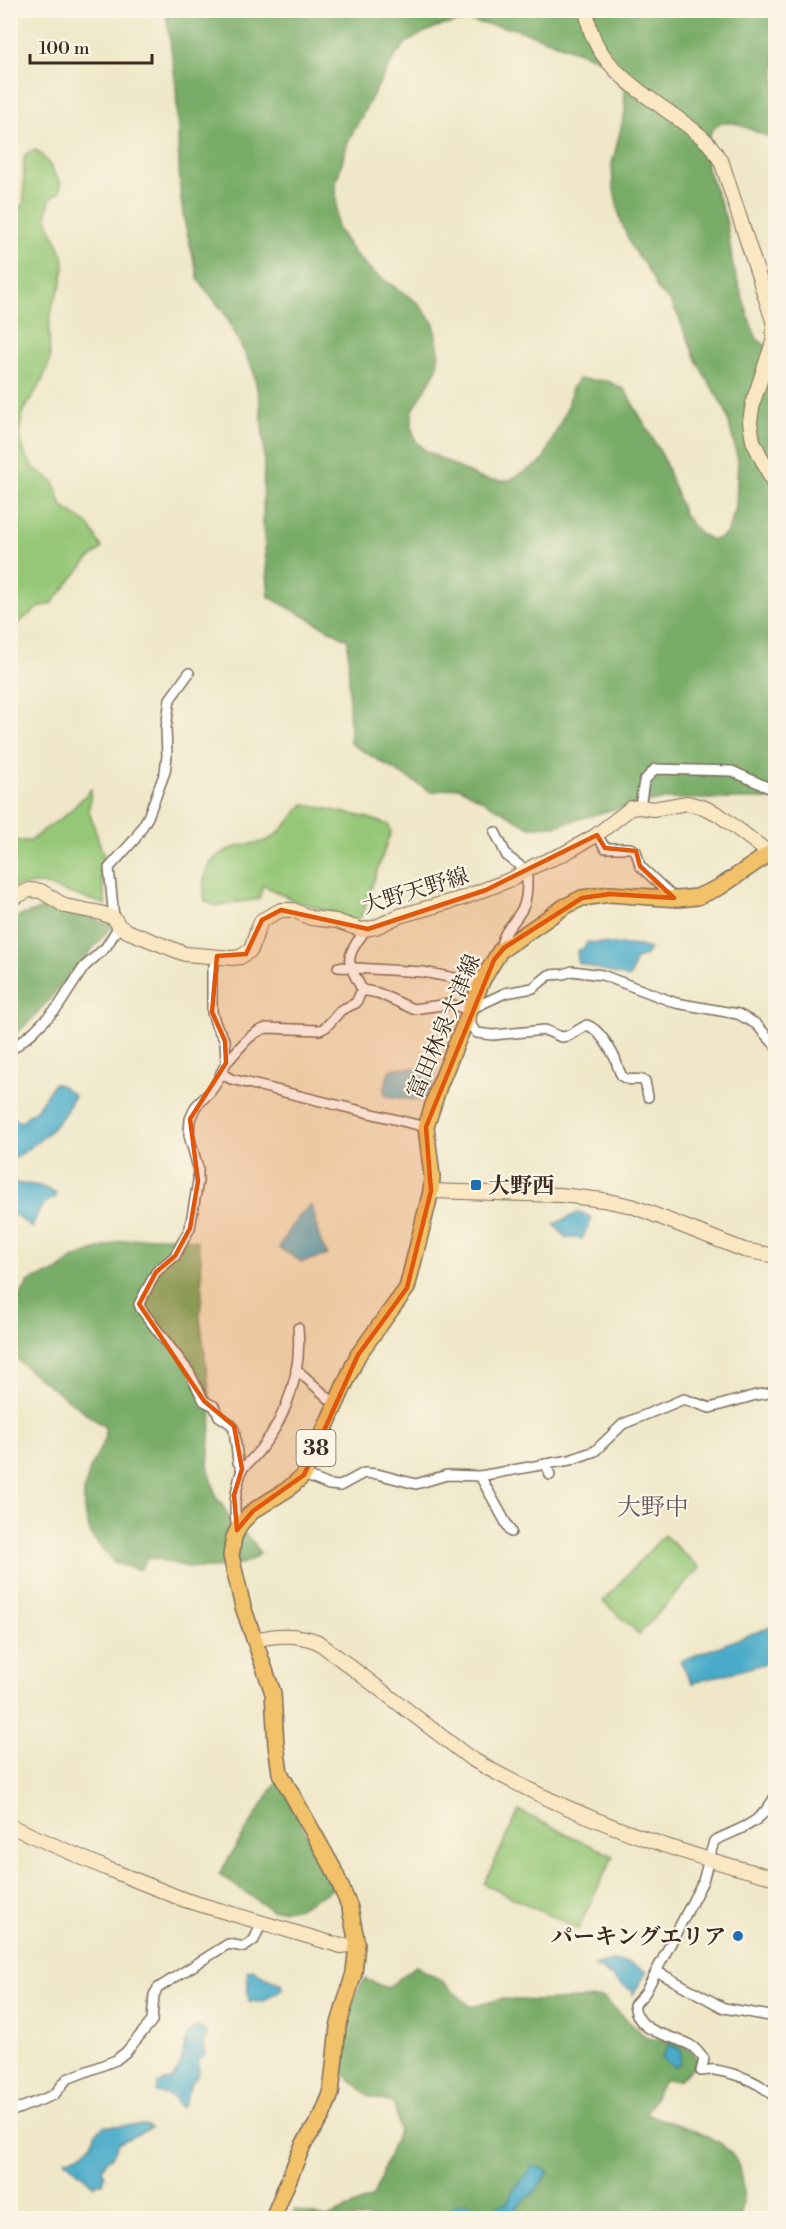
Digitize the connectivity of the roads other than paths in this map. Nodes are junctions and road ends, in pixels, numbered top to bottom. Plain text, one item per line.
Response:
1 (587, 10) edge
2 (776, 488) edge
3 (189, 673) dead end
4 (776, 791) edge
5 (640, 807) junction
6 (495, 832) dead end
7 (597, 835) junction
8 (773, 852) edge
9 (527, 871) junction
10 (674, 898) junction
11 (10, 900) edge
12 (117, 922) junction
13 (362, 935) dead end
14 (500, 951) junction
15 (199, 955) junction
16 (217, 956) junction
17 (338, 967) dead end
18 (350, 968) junction
19 (212, 972) junction
20 (481, 983) junction
21 (362, 990) junction
22 (470, 1010) junction
23 (776, 1046) edge
24 (10, 1051) edge
25 (226, 1063) junction
26 (221, 1073) junction
27 (648, 1097) dead end
28 (426, 1127) junction
29 (431, 1191) junction
30 (776, 1256) edge
31 (298, 1328) dead end
32 (296, 1369) junction
33 (776, 1392) edge
34 (336, 1405) junction
35 (546, 1464) junction
36 (242, 1469) junction
37 (304, 1474) junction
38 (550, 1475) dead end
39 (480, 1476) junction
40 (237, 1530) junction
41 (511, 1532) dead end
42 (254, 1640) junction
43 (776, 1795) edge
44 (10, 1826) edge
45 (709, 1861) junction
46 (776, 1878) edge
47 (261, 1924) junction
48 (357, 1944) junction
49 (656, 1971) junction
50 (776, 2017) edge
51 (776, 2099) edge
52 (10, 2112) edge
53 (273, 2218) edge

1 - 2 street
3 - 12 street
4 - 5 street
5 - 7 street, 大野天野線
5 - 8 street, 大野天野線
6 - 9 street
7 - 9 street, 大野天野線
7 - 10 street
8 - 10 main road, 富田林泉大津線 / 38
9 - 14 street
9 - 16 street, 大野天野線
10 - 14 main road, 富田林泉大津線 / 38
11 - 12 street, 大野天野線
12 - 15 street, 大野天野線
12 - 24 street
13 - 18 street
14 - 20 main road, 富田林泉大津線 / 38
15 - 16 street, 大野天野線
15 - 19 street
16 - 19 street
17 - 18 street
18 - 20 street
18 - 21 street
19 - 25 street
20 - 22 main road, 富田林泉大津線 / 38
21 - 22 street
21 - 25 street
22 - 23 street
22 - 27 street
22 - 28 main road, 富田林泉大津線 / 38
25 - 26 street
26 - 28 street
26 - 36 street
28 - 29 main road, 富田林泉大津線 / 38
29 - 30 street
29 - 34 main road, 富田林泉大津線 / 38
31 - 32 street
32 - 34 street
32 - 36 street
33 - 35 street
34 - 37 main road, 富田林泉大津線 / 38
35 - 38 street
35 - 39 street
36 - 40 street
37 - 39 street
37 - 40 main road, 富田林泉大津線 / 38
39 - 41 street
40 - 42 main road
42 - 45 street
42 - 48 main road
43 - 45 street
44 - 47 street
45 - 46 street
45 - 49 street
47 - 48 street
47 - 52 street
48 - 53 main road
49 - 50 street
49 - 51 street

